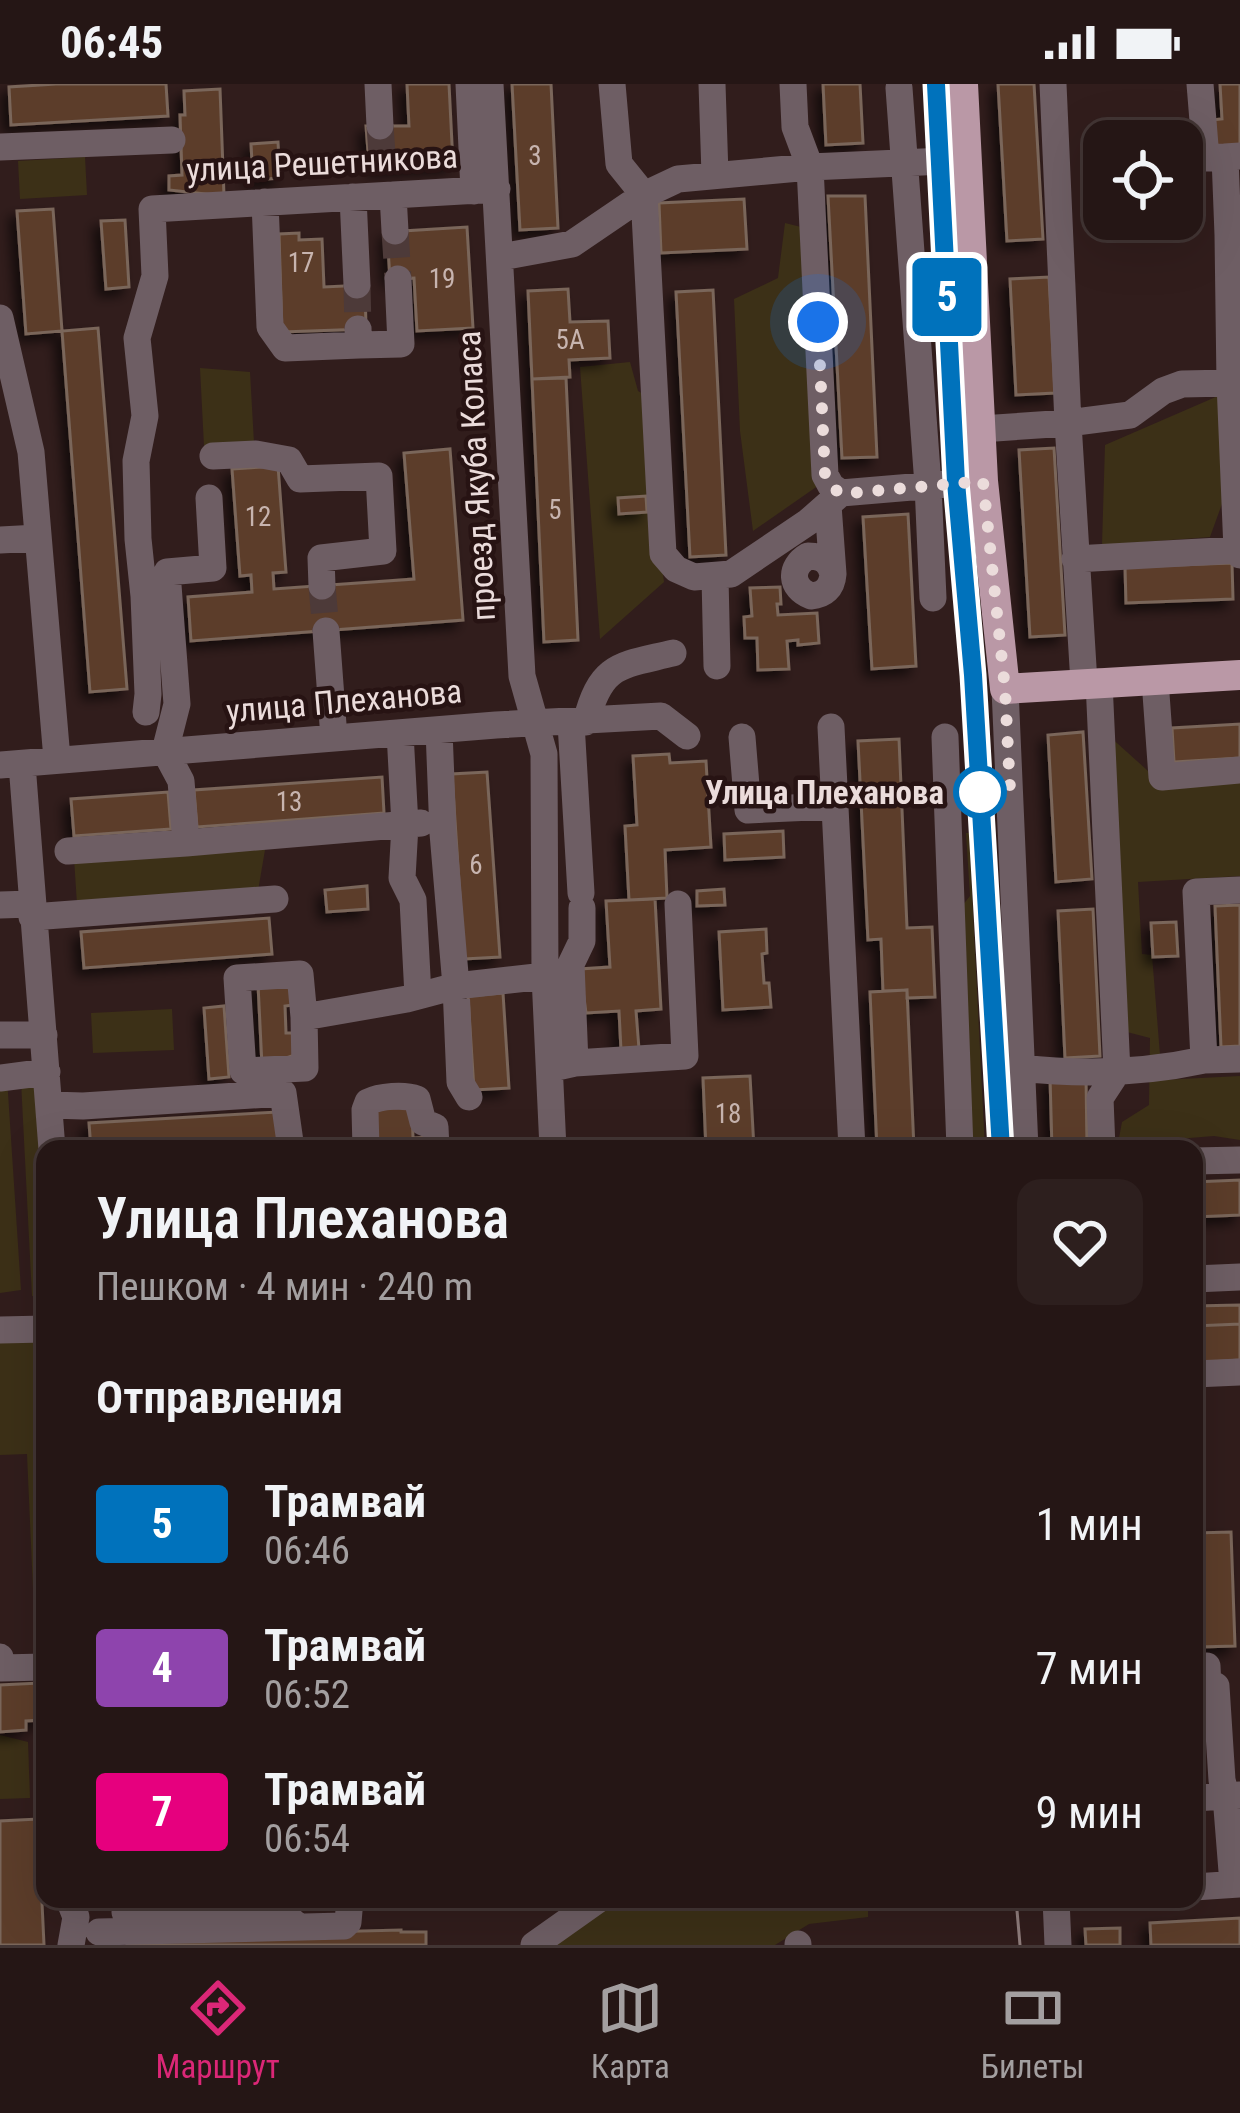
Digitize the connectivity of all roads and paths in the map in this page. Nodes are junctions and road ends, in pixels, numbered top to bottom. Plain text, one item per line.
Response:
1 (378, 84) edge
2 (469, 84) edge
3 (490, 84) edge
4 (612, 84) edge
5 (712, 84) edge
6 (794, 84) edge
7 (963, 84) edge
8 (1053, 84) edge
9 (1200, 84) edge
10 (898, 88) dead end
11 (380, 126) tunnel mouth
12 (172, 140) dead end
13 (0, 147) edge
14 (1233, 156) edge
15 (967, 160) junction
16 (902, 164) junction
17 (810, 166) junction
18 (715, 175) junction
19 (386, 186) junction
20 (486, 190) junction
21 (644, 195) junction
22 (353, 197) junction
23 (265, 202) junction
24 (395, 231) tunnel mouth
25 (1234, 235) edge
26 (501, 257) junction
27 (1234, 264) edge
28 (398, 279) tunnel mouth
29 (357, 286) tunnel mouth
30 (0, 318) edge
31 (1229, 383) junction
32 (1068, 424) junction
33 (981, 429) junction
34 (213, 456) dead end
35 (983, 481) junction
36 (928, 484) junction
37 (208, 498) dead end
38 (835, 499) junction
39 (38, 538) junction
40 (0, 540) edge
41 (1238, 544) edge
42 (1075, 559) junction
43 (833, 574) dead end
44 (715, 577) junction
45 (322, 586) dead end
46 (933, 598) dead end
47 (326, 631) tunnel mouth
48 (674, 653) dead end
49 (718, 666) dead end
50 (1240, 675) edge
51 (1155, 680) junction
52 (1092, 683) junction
53 (1005, 689) junction
54 (146, 712) dead end
55 (579, 722) junction
56 (536, 723) junction
57 (831, 727) dead end
58 (439, 730) junction
59 (400, 734) junction
60 (687, 736) dead end
61 (742, 737) dead end
62 (945, 737) dead end
63 (334, 738) junction
64 (165, 751) junction
65 (57, 759) junction
66 (11, 765) edge
67 (1240, 770) edge
68 (835, 806) junction
69 (443, 820) junction
70 (405, 825) junction
71 (186, 843) junction
72 (68, 851) dead end
73 (1240, 890) edge
74 (275, 899) dead end
75 (678, 904) dead end
76 (0, 905) edge
77 (32, 910) junction
78 (545, 976) junction
79 (456, 986) junction
80 (418, 996) junction
81 (304, 1017) junction
82 (0, 1035) edge
83 (44, 1035) junction
84 (1240, 1059) edge
85 (1204, 1060) junction
86 (561, 1066) junction
87 (1021, 1069) junction
88 (47, 1072) junction
89 (1117, 1072) junction
90 (0, 1078) edge
91 (240, 1083) junction
92 (469, 1097) dead end
93 (50, 1105) junction
94 (52, 1140) edge
95 (290, 1140) edge
96 (366, 1140) edge
97 (436, 1140) edge
98 (554, 1140) edge
99 (852, 1140) edge
100 (960, 1140) edge
101 (1024, 1140) edge
102 (1102, 1140) edge
103 (1240, 1160) edge
104 (1203, 1161) edge
105 (1240, 1277) edge
106 (1203, 1279) edge
107 (36, 1329) edge
108 (0, 1330) edge
109 (1240, 1372) edge
110 (1203, 1374) edge
111 (0, 1657) edge
112 (36, 1667) edge
113 (1203, 1681) edge
114 (1233, 1795) edge
115 (1203, 1797) edge
116 (1236, 1884) edge
117 (1203, 1886) edge
118 (349, 1908) edge
119 (586, 1908) edge
120 (1056, 1908) edge
121 (125, 1912) dead end
122 (84, 1927) edge
123 (302, 1927) junction
124 (534, 1945) edge
125 (1058, 1945) edge

1 - 11 street
2 - 20 street
3 - 20 street, проезд Якуба Коласа
4 - 21 street
5 - 18 street
6 - 17 street
7 - 15 main road
8 - 32 street
9 - 14 street
10 - 16 street
12 - 13 street
14 - 25 street
15 - 16 street
15 - 33 main road
16 - 17 street
16 - 36 street
17 - 18 street
17 - 38 street
18 - 21 street
19 - 20 street, улица Решетникова
19 - 22 street, улица Решетникова
19 - 24 street
20 - 26 street, проезд Якуба Коласа
21 - 26 street
21 - 44 street
22 - 23 street, улица Решетникова
22 - 29 street
23 - 28 street
23 - 54 street, улица Решетникова
25 - 27 street
26 - 56 street, проезд Якуба Коласа
27 - 31 street
30 - 39 street
31 - 32 street
31 - 41 street
32 - 33 street
32 - 42 street
33 - 35 main road
34 - 45 street
35 - 36 street
35 - 53 main road
36 - 38 street
36 - 46 street
37 - 64 street
38 - 43 street
38 - 44 street
39 - 40 street
39 - 65 street
41 - 42 street
42 - 52 street
44 - 49 street
47 - 63 street
48 - 55 street
50 - 51 main road
51 - 52 main road
51 - 67 street
52 - 53 main road
52 - 89 street
53 - 87 street
55 - 56 street, улица Плеханова
55 - 60 street, улица Плеханова
55 - 86 street
56 - 58 street, улица Плеханова
56 - 78 street, проезд Якуба Коласа
57 - 68 street
58 - 59 street, улица Плеханова
58 - 69 street
59 - 63 street, улица Плеханова
59 - 70 street
61 - 68 street
62 - 100 street
63 - 64 street, улица Плеханова
64 - 65 street, улица Плеханова
64 - 71 street
65 - 66 street, улица Плеханова
66 - 77 street
68 - 99 street
69 - 70 street
69 - 79 street
70 - 71 street
70 - 80 street
71 - 72 street
73 - 85 street
74 - 77 street
75 - 86 street
76 - 77 street
77 - 83 street
78 - 79 street
78 - 86 street, проезд Якуба Коласа
79 - 80 street
79 - 92 street
80 - 81 street
81 - 91 street
81 - 91 street
82 - 83 street
83 - 88 street
84 - 85 street
85 - 89 street
86 - 98 street, проезд Якуба Коласа
87 - 89 street
87 - 101 street
88 - 90 street
88 - 93 street
89 - 102 street
91 - 93 street
91 - 95 street
93 - 94 street
96 - 97 street
103 - 104 street
105 - 106 street
107 - 108 street
109 - 110 street
111 - 112 street
113 - 114 street
114 - 115 street
114 - 116 street
116 - 117 street
118 - 123 street
119 - 124 street
120 - 125 street
121 - 123 street
122 - 123 street

